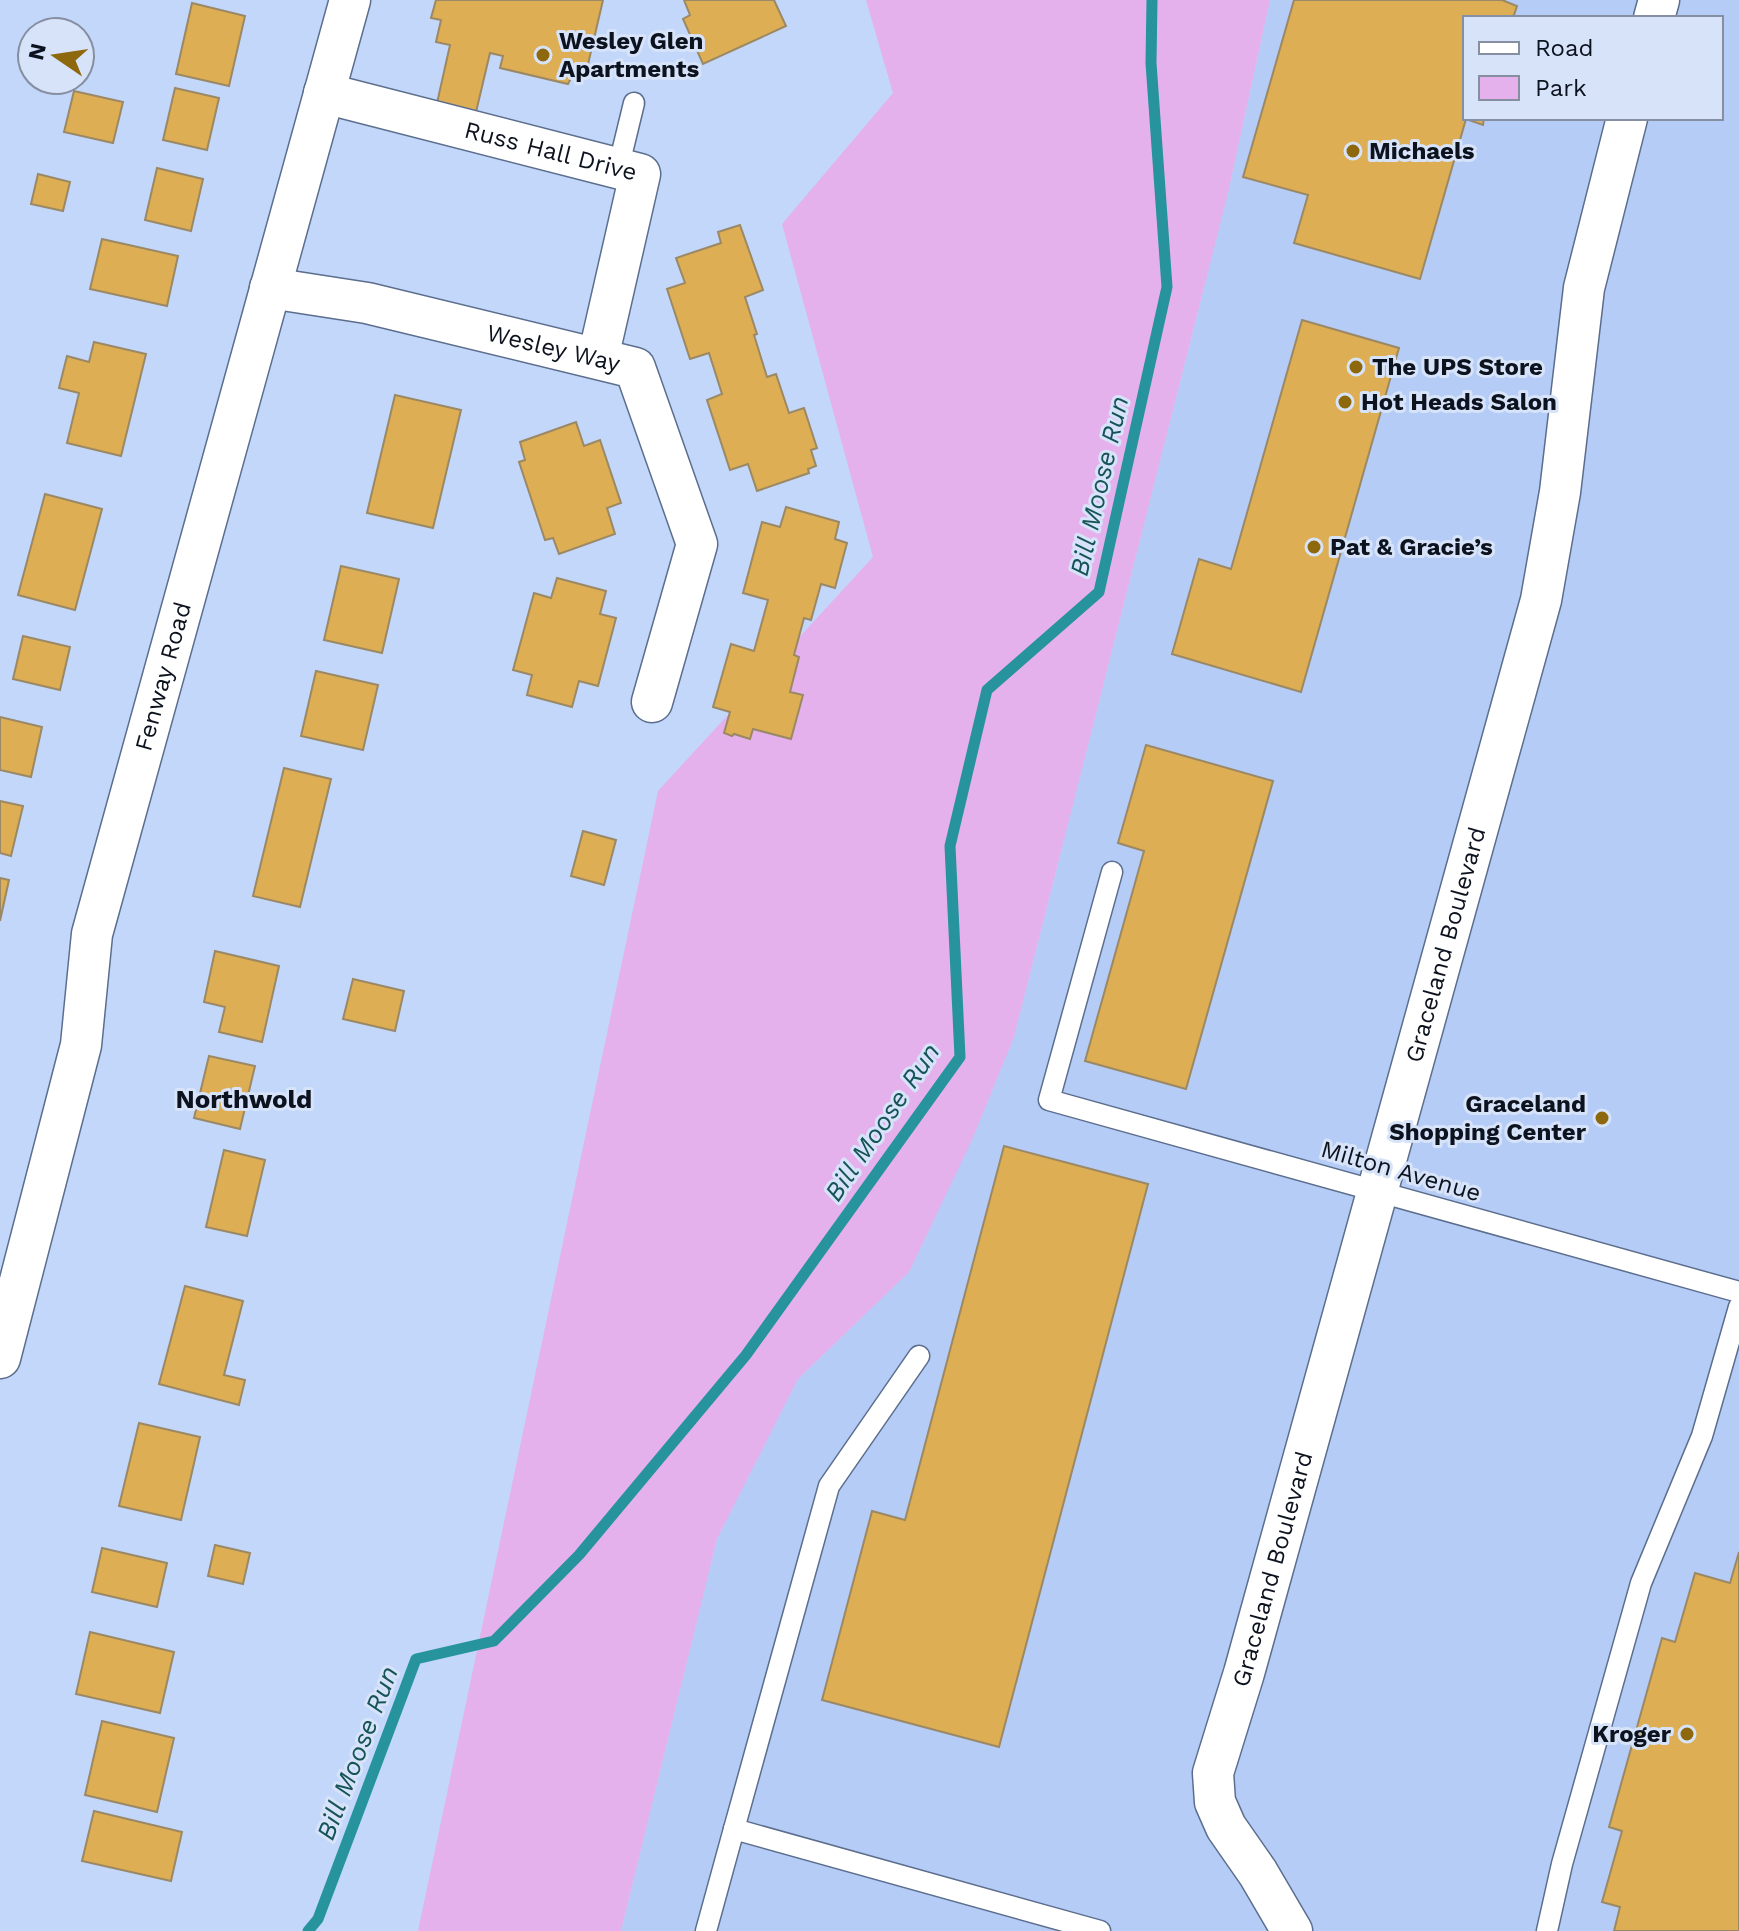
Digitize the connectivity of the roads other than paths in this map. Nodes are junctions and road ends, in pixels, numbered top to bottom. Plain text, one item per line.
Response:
1 (350, 0) edge
2 (324, 93) junction
3 (634, 103) dead end
4 (1626, 120) edge
5 (618, 169) junction
6 (270, 288) junction
7 (598, 358) junction
8 (652, 702) dead end
9 (1112, 872) dead end
10 (1378, 1192) junction
11 (1739, 1292) edge
12 (1739, 1307) edge
13 (919, 1356) dead end
14 (0, 1358) edge
15 (734, 1829) junction
16 (706, 1931) edge
17 (1100, 1931) edge
18 (1292, 1931) edge
19 (1547, 1931) edge

1 - 2 street, Fenway Road
2 - 5 street, Russ Hall Drive
2 - 6 street, Fenway Road
3 - 5 lane
4 - 10 street, Graceland Boulevard
5 - 7 street, Russ Hall Drive
6 - 7 street, Wesley Way
6 - 14 street, Fenway Road
7 - 8 street, Wesley Way
9 - 10 lane, Milton Avenue
10 - 11 lane, Milton Avenue
10 - 18 street, Graceland Boulevard
12 - 19 lane
13 - 15 lane
15 - 16 lane
15 - 17 lane

